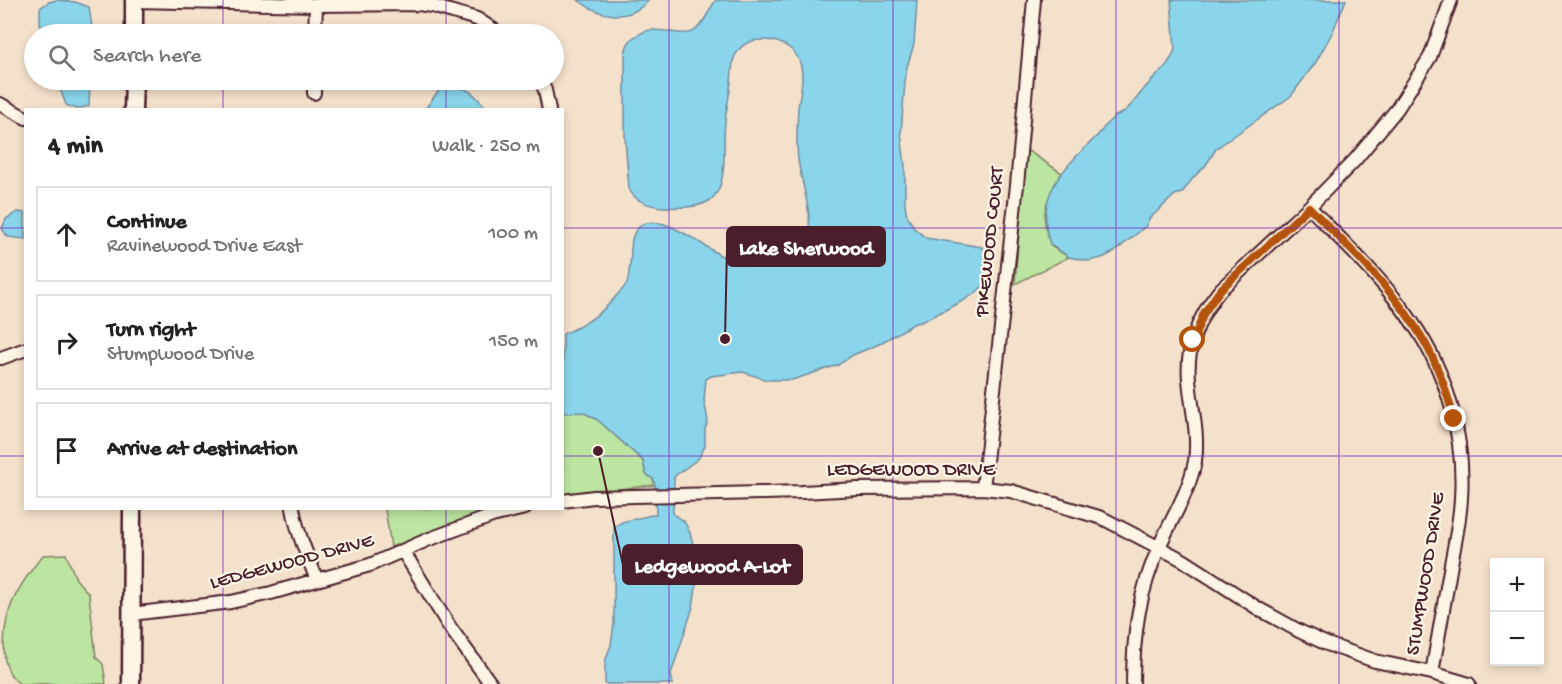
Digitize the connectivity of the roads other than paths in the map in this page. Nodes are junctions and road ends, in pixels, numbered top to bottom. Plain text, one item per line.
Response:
1 (134, 0) edge
2 (1034, 0) edge
3 (1451, 0) edge
4 (316, 4) junction
5 (134, 24) edge
6 (315, 24) edge
7 (485, 24) edge
8 (134, 90) edge
9 (545, 90) edge
10 (0, 104) edge
11 (134, 108) edge
12 (549, 108) edge
13 (24, 117) edge
14 (1309, 207) junction
15 (24, 350) edge
16 (0, 358) edge
17 (24, 359) edge
18 (983, 488) junction
19 (564, 501) edge
20 (132, 510) edge
21 (294, 510) edge
22 (517, 510) edge
23 (1159, 547) junction
24 (403, 551) junction
25 (317, 580) junction
26 (131, 614) junction
27 (1431, 673) junction
28 (131, 684) edge
29 (491, 684) edge
30 (1133, 684) edge
31 (1469, 684) edge

1 - 4 street
1 - 5 main road
2 - 18 street, PIKEWOOD COURT
3 - 14 street
4 - 6 street
4 - 7 street
8 - 11 main road
9 - 12 street
10 - 13 street
14 - 23 street
14 - 27 street, STUMPWOOD DRIVE
15 - 16 street
16 - 17 street
18 - 19 street, LEDGEWOOD DRIVE
18 - 23 street, LEDGEWOOD DRIVE
20 - 26 main road
21 - 25 street
22 - 24 street, LEDGEWOOD DRIVE
23 - 27 street, LEDGEWOOD DRIVE
23 - 30 street
24 - 25 street, LEDGEWOOD DRIVE
24 - 29 street
25 - 26 street, LEDGEWOOD DRIVE
26 - 28 main road
27 - 31 street, LEDGEWOOD DRIVE

